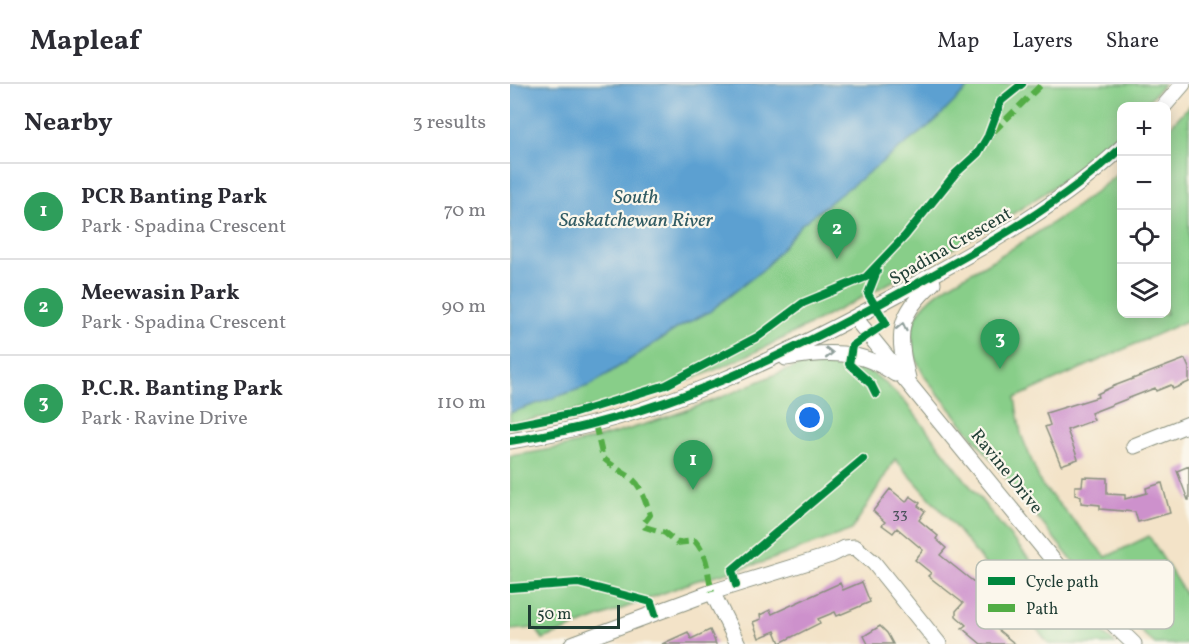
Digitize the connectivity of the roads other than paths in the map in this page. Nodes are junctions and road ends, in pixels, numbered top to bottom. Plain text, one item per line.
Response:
1 (1183, 84) edge
2 (1167, 102) edge
3 (1117, 151) edge
4 (956, 262) junction
5 (855, 318) junction
6 (771, 361) junction
7 (909, 384) junction
8 (1189, 424) edge
9 (510, 441) edge
10 (1134, 446) dead end
11 (1053, 560) edge
12 (712, 592) junction
13 (1118, 629) edge
14 (572, 644) edge
15 (738, 644) edge
16 (939, 644) edge
17 (1134, 644) edge

1 - 2 street
3 - 4 street, Spadina Crescent
4 - 5 street, Spadina Crescent
7 -> 4 street
5 - 6 street, Spadina Crescent
5 - 7 street, Ravine Drive
6 -> 7 street
6 - 9 street, Spadina Crescent
7 - 11 street, Ravine Drive
8 - 10 street
12 - 14 street
12 - 15 street
12 - 16 street
13 - 17 street, Ravine Drive

